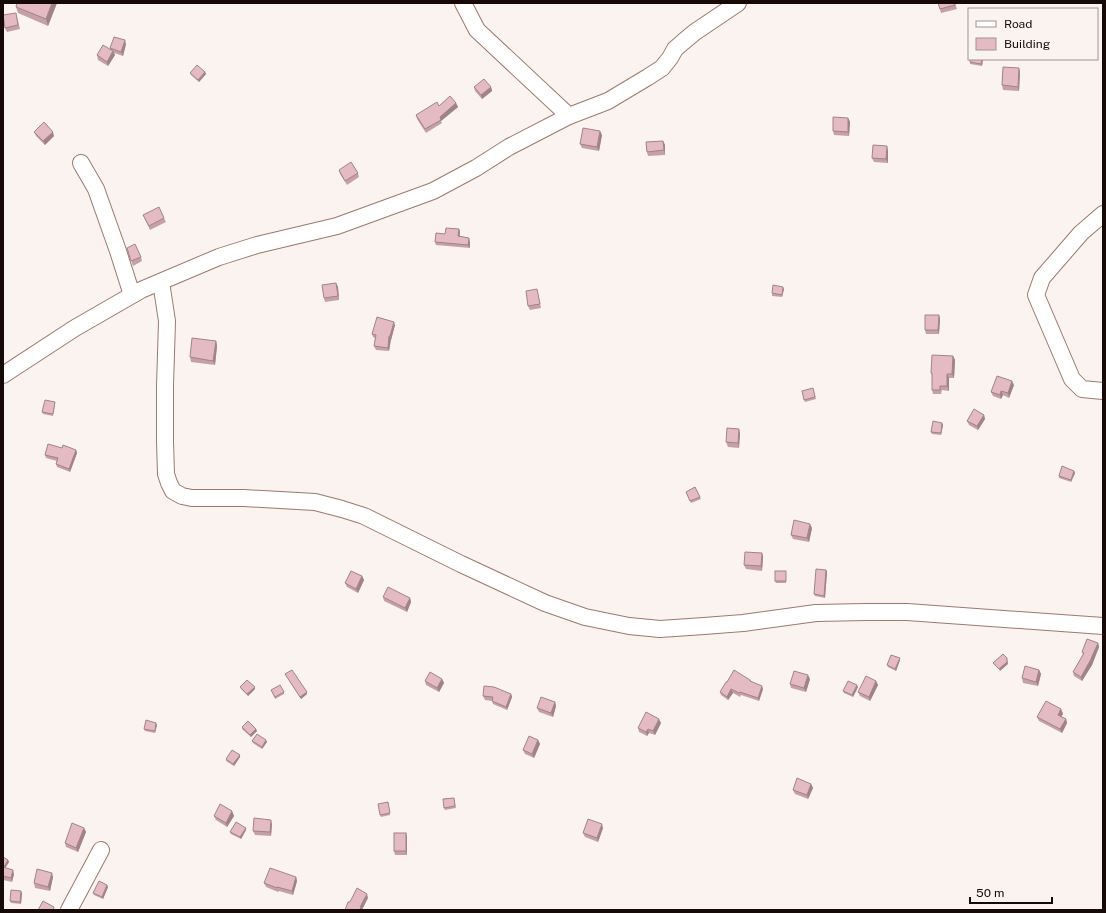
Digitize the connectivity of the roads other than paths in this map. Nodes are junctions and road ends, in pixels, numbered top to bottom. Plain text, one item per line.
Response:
1 (463, 3) edge
2 (738, 3) edge
3 (569, 116) junction
4 (81, 163) dead end
5 (1103, 214) edge
6 (161, 282) junction
7 (132, 295) junction
8 (3, 375) edge
9 (1103, 391) edge
10 (1103, 626) edge
11 (101, 850) dead end
12 (69, 910) edge

1 - 3 street
2 - 3 street
3 - 6 street
4 - 7 street
5 - 9 street
6 - 7 street
6 - 10 street
7 - 8 street
11 - 12 street

